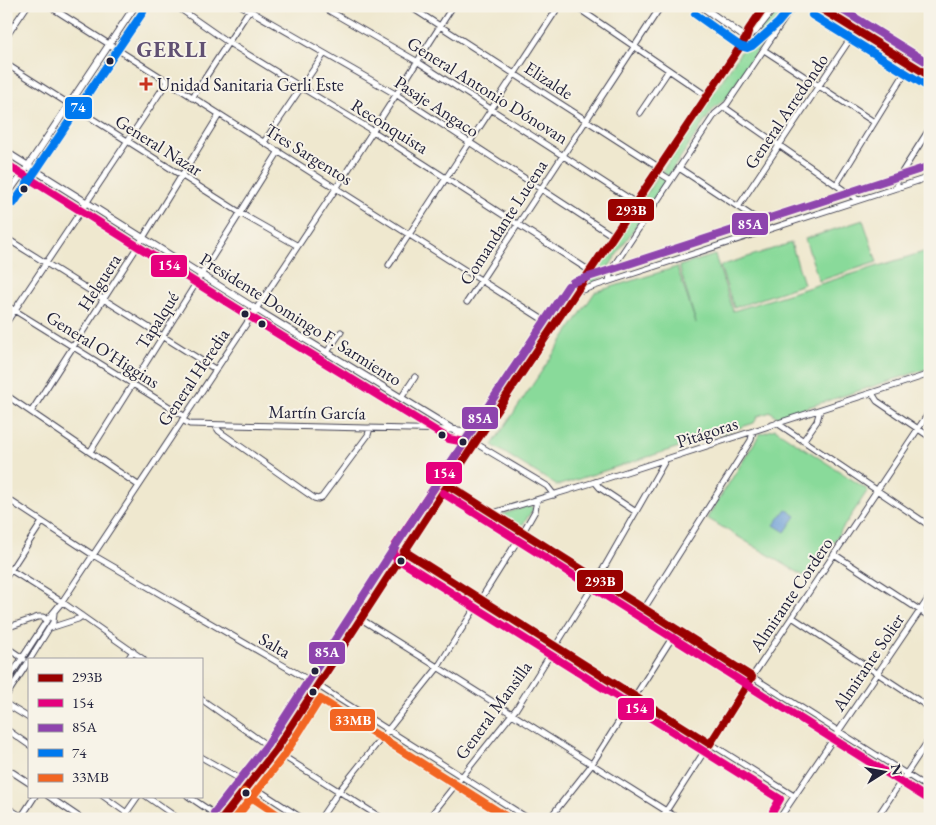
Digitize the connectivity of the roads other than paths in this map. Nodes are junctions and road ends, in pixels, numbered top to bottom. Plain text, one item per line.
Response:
1 (28, 6) edge
2 (49, 6) edge
3 (135, 6) edge
4 (176, 6) edge
5 (242, 6) edge
6 (321, 6) edge
7 (409, 6) edge
8 (453, 6) edge
9 (559, 6) edge
10 (575, 6) edge
11 (661, 6) edge
12 (700, 6) edge
13 (765, 6) edge
14 (774, 6) edge
15 (779, 6) edge
16 (793, 6) edge
17 (817, 6) edge
18 (836, 6) edge
19 (251, 8) edge
20 (763, 22) junction
21 (440, 26) junction
22 (856, 30) junction
23 (747, 36) junction
24 (6, 37) edge
25 (229, 42) junction
26 (109, 45) junction
27 (634, 46) junction
28 (764, 50) junction
29 (324, 54) junction
30 (916, 55) junction
31 (418, 62) junction
32 (6, 64) edge
33 (910, 64) junction
34 (930, 64) edge
35 (669, 70) junction
36 (515, 74) junction
37 (930, 76) edge
38 (167, 82) junction
39 (302, 87) junction
40 (819, 87) junction
41 (397, 95) junction
42 (707, 96) junction
43 (192, 98) junction
44 (70, 104) junction
45 (724, 107) junction
46 (491, 108) junction
47 (640, 114) dead end
48 (219, 115) junction
49 (587, 120) junction
50 (874, 122) junction
51 (930, 128) edge
52 (373, 131) junction
53 (127, 142) junction
54 (264, 142) junction
55 (468, 143) junction
56 (780, 146) junction
57 (279, 151) junction
58 (6, 152) edge
59 (564, 155) junction
60 (28, 166) junction
61 (679, 168) junction
62 (658, 170) junction
63 (182, 176) junction
64 (445, 177) junction
65 (930, 177) edge
66 (671, 180) junction
67 (836, 185) junction
68 (337, 187) junction
69 (897, 188) junction
70 (540, 190) junction
71 (6, 197) edge
72 (858, 200) junction
73 (86, 202) junction
74 (636, 203) junction
75 (738, 207) junction
76 (241, 213) junction
77 (517, 224) junction
78 (766, 230) junction
79 (409, 233) junction
80 (613, 236) junction
81 (6, 238) edge
82 (144, 238) junction
83 (298, 246) junction
84 (47, 262) junction
85 (389, 265) dead end
86 (590, 271) junction
87 (201, 275) junction
88 (481, 280) junction
89 (609, 281) junction
90 (576, 292) junction
91 (105, 299) junction
92 (467, 302) dead end
93 (6, 305) edge
94 (256, 309) junction
95 (15, 311) junction
96 (6, 323) edge
97 (553, 326) junction
98 (341, 332) dead end
99 (164, 336) junction
100 (73, 348) junction
101 (327, 352) junction
102 (215, 369) junction
103 (930, 374) edge
104 (415, 377) dead end
105 (134, 384) junction
106 (872, 393) junction
107 (6, 395) edge
108 (401, 398) junction
109 (820, 410) junction
110 (31, 412) junction
111 (930, 412) edge
112 (183, 418) junction
113 (777, 423) junction
114 (215, 425) junction
115 (370, 428) junction
116 (918, 429) junction
117 (454, 430) junction
118 (753, 431) junction
119 (482, 434) junction
120 (930, 437) edge
121 (803, 441) junction
122 (477, 444) junction
123 (90, 452) junction
124 (666, 459) junction
125 (595, 482) junction
126 (138, 485) junction
127 (448, 485) junction
128 (876, 491) junction
129 (554, 495) junction
130 (6, 498) edge
131 (537, 500) junction
132 (636, 512) junction
133 (493, 513) junction
134 (42, 522) junction
135 (930, 526) edge
136 (523, 532) junction
137 (404, 551) junction
138 (834, 554) junction
139 (93, 555) junction
140 (9, 568) edge
141 (6, 577) edge
142 (597, 580) junction
143 (930, 596) edge
144 (480, 599) junction
145 (62, 602) junction
146 (644, 608) junction
147 (920, 611) junction
148 (54, 613) junction
149 (82, 616) junction
150 (792, 617) junction
151 (930, 617) edge
152 (361, 619) junction
153 (47, 620) junction
154 (6, 628) edge
155 (50, 628) junction
156 (677, 630) junction
157 (554, 646) junction
158 (6, 647) edge
159 (133, 651) junction
160 (22, 658) junction
161 (31, 658) edge
162 (129, 658) edge
163 (142, 658) edge
164 (28, 661) edge
165 (28, 663) edge
166 (438, 666) junction
167 (877, 674) junction
168 (752, 677) junction
169 (6, 683) edge
170 (317, 685) junction
171 (6, 696) edge
172 (635, 697) junction
173 (202, 700) edge
174 (6, 704) edge
175 (930, 708) edge
176 (512, 714) junction
177 (28, 717) edge
178 (6, 729) edge
179 (388, 730) junction
180 (838, 731) junction
181 (930, 738) edge
182 (28, 744) edge
183 (710, 744) junction
184 (275, 751) junction
185 (202, 758) edge
186 (592, 764) junction
187 (6, 768) edge
188 (905, 775) junction
189 (463, 777) junction
190 (28, 782) edge
191 (249, 784) junction
192 (930, 790) edge
193 (339, 791) junction
194 (794, 796) junction
195 (34, 798) edge
196 (51, 798) edge
197 (106, 798) edge
198 (137, 798) edge
199 (149, 798) edge
200 (191, 798) edge
201 (6, 807) edge
202 (667, 811) junction
203 (127, 813) junction
204 (22, 818) edge
205 (782, 818) edge
206 (82, 819) edge
207 (122, 819) edge
208 (135, 819) edge
209 (179, 819) edge
210 (222, 819) edge
211 (303, 819) edge
212 (320, 819) edge
213 (383, 819) edge
214 (428, 819) edge
215 (529, 819) edge
216 (548, 819) edge
217 (661, 819) edge
218 (679, 819) edge
219 (876, 819) edge

1 - 24 street
2 - 26 street, Tres Sargentos
3 - 26 street
4 - 25 street, Reconquista
5 - 19 street, Pasaje Angaco
6 - 31 street, General Antonio Dónovan
7 - 21 street, Elizalde
8 - 21 street, General Heredia
9 - 36 street
10 - 27 street
11 - 27 street, Comandante Lucena
12 - 23 street
13 - 23 main road
14 - 20 main road
15 - 20 main road
16 - 28 street
17 - 22 main road
18 - 30 main road
19 - 25 street
19 - 29 street, Pasaje Angaco
20 - 23 main road
21 - 31 street, General Heredia
21 - 36 street, Elizalde
22 - 33 main road
22 - 40 street, General Arredondo
23 - 42 main road
25 - 39 street, Reconquista
25 - 43 street
26 - 38 street, Tres Sargentos
26 - 44 street
27 - 35 street
27 - 49 street, Comandante Lucena
28 - 40 street
28 - 45 street
29 - 39 street
29 - 41 street, Pasaje Angaco
30 - 33 street
30 - 34 main road
31 - 41 street, General Heredia
31 - 46 street, General Antonio Dónovan
32 - 44 street, General Nazar
33 - 37 main road
33 - 50 street
35 - 42 street
35 - 47 street
36 - 46 street
36 - 49 street, Elizalde
38 - 43 street, Tres Sargentos
38 - 53 street
39 - 52 street, Reconquista
39 - 54 street
40 - 50 street
40 - 56 street, General Arredondo
41 - 52 street, General Heredia
41 - 55 street, Pasaje Angaco
42 - 62 main road
43 - 48 street, Tres Sargentos
44 - 53 street, General Nazar
44 - 60 street
45 - 56 street
45 - 61 street
46 - 55 street
46 - 59 street, General Antonio Dónovan
48 - 54 street, Tres Sargentos
48 - 63 street, Helguera
49 - 59 street, Comandante Lucena
49 - 62 street, Elizalde
50 - 67 street
51 - 69 street
52 - 64 street, Reconquista
52 - 68 street, General Heredia
53 - 63 street, General Nazar
53 - 73 street
54 - 57 street, Tres Sargentos
55 - 64 street
55 - 70 street, Pasaje Angaco
56 - 67 street
56 - 75 street, General Arredondo
57 - 68 street, Tres Sargentos
57 - 76 street, Tapalqué
58 - 60 street, Presidente Domingo F. Sarmiento
59 - 70 street, Comandante Lucena
59 - 74 street, General Antonio Dónovan
60 - 71 street
60 - 73 street, Presidente Domingo F. Sarmiento
61 - 66 street
61 - 75 street
62 - 66 street, Elizalde
62 - 74 main road
63 - 76 street, General Nazar
63 - 82 street, Helguera
64 - 77 street, Reconquista
64 - 79 street
65 - 69 street
66 - 89 street
67 - 72 street
68 - 79 street, Tres Sargentos
68 - 83 street, General Heredia
69 - 72 street
70 - 77 street, Comandante Lucena
70 - 80 street, Pasaje Angaco
72 - 78 street
73 - 82 street, Presidente Domingo F. Sarmiento
73 - 84 street
74 - 80 main road
75 - 78 street
76 - 83 street, General Nazar
76 - 87 street, Tapalqué
77 - 86 street, Reconquista
77 - 88 street, Comandante Lucena
78 - 89 street
79 - 85 street
79 - 88 street, Tres Sargentos
80 - 86 main road
81 - 84 street
82 - 87 street, Presidente Domingo F. Sarmiento
82 - 91 street, Helguera
83 - 94 street, General Heredia
84 - 91 street
84 - 95 street
86 - 90 main road
87 - 94 street, Presidente Domingo F. Sarmiento
87 - 99 street, Tapalqué
88 - 92 street, Comandante Lucena
88 - 97 street, Tres Sargentos
89 - 90 street
90 - 97 main road
91 - 99 street
91 - 100 street, Helguera
93 - 95 street, General O'Higgins
94 - 101 street, Presidente Domingo F. Sarmiento
94 - 102 street, General Heredia
95 - 96 street
95 - 100 street, General O'Higgins
97 - 119 main road
98 - 101 street
99 - 102 street
99 - 105 street, Tapalqué
100 - 105 street, General O'Higgins
100 - 110 street, Helguera
101 - 108 street, Presidente Domingo F. Sarmiento
102 - 112 street, General Heredia
103 - 106 street, Pitágoras
104 - 108 street
105 - 112 street, General O'Higgins
105 - 123 street, Tapalqué
106 - 109 street, Pitágoras
106 - 116 street
107 - 110 street
108 - 117 street, Presidente Domingo F. Sarmiento
109 - 113 street, Pitágoras
109 - 121 street
110 - 123 street
111 - 116 street, Almirante Cordero
112 - 114 street, Martín García
112 - 126 street, General Heredia
113 - 118 street, Pitágoras
113 - 121 street
114 - 115 street, Martín García
114 - 115 street
115 - 117 street, Martín García
116 - 120 street
116 - 128 street, Almirante Cordero
117 - 119 street, Martín García
117 - 122 street, Presidente Domingo F. Sarmiento
118 - 124 street, Pitágoras
118 - 146 street
119 - 122 main road
121 - 128 street
122 - 127 main road
122 - 129 street, Presidente Domingo F. Sarmiento
123 - 126 street
124 - 125 street, Pitágoras
124 - 132 street, General Mansilla
125 - 129 street, Pitágoras
125 - 132 street
126 - 139 street, General Heredia
127 - 133 street
127 - 137 main road
128 - 135 street
128 - 138 street, Almirante Cordero
129 - 131 street, Pitágoras
130 - 134 street, Salta
131 - 133 street, Pitágoras
131 - 136 street
132 - 142 street, General Mansilla
133 - 136 street
134 - 139 street, Salta
134 - 140 street
136 - 142 street
136 - 144 street
137 - 144 street
137 - 152 main road
138 - 147 street
138 - 150 street, Almirante Cordero
139 - 145 street, General Heredia
139 - 170 street, Salta
140 - 141 street
140 - 145 street
142 - 146 street
142 - 157 street, General Mansilla
143 - 147 street, Almirante Solier
144 - 157 street
144 - 166 street
145 - 148 street, General Heredia
145 - 149 street
146 - 156 street
147 - 151 street
147 - 167 street, Almirante Solier
148 - 153 street, General Heredia
148 - 155 street, General Heredia
149 - 155 street
149 - 159 street
150 - 167 street
150 - 168 street, Almirante Cordero
152 - 166 street
152 - 170 main road
153 - 154 street
153 - 160 street, General Heredia
155 - 161 street, General Heredia
156 - 168 street
156 - 172 street
157 - 172 street
157 - 176 street, General Mansilla
158 - 160 street
159 - 162 street
159 - 163 street
160 - 164 street
160 - 169 street, General Heredia
165 - 171 street, General Heredia
166 - 176 street
166 - 179 street
167 - 175 street
167 - 180 street, Almirante Solier
168 - 180 street
168 - 183 street, Almirante Cordero
170 - 179 street, Salta
170 - 184 main road
172 - 183 street
172 - 186 street
173 - 184 street
174 - 177 street
176 - 186 street
176 - 189 street, General Mansilla
178 - 182 street
179 - 189 street, Salta
179 - 193 street
180 - 188 street
180 - 194 street, Almirante Solier
181 - 188 street
183 - 194 street
183 - 202 street, Almirante Cordero
184 - 191 main road
184 - 193 street
185 - 191 street
186 - 202 street
186 - 216 street
187 - 190 street
188 - 192 street
188 - 219 street
189 - 214 street, General Mansilla
189 - 215 street, Salta
191 - 210 main road
191 - 211 street
193 - 212 street
193 - 213 street
194 - 205 street, Almirante Solier
195 - 204 street
196 - 206 street
197 - 203 street
198 - 203 street
199 - 209 street
200 - 210 street
201 - 204 street
202 - 217 street, Almirante Cordero
202 - 218 street
203 - 207 street
203 - 208 street

